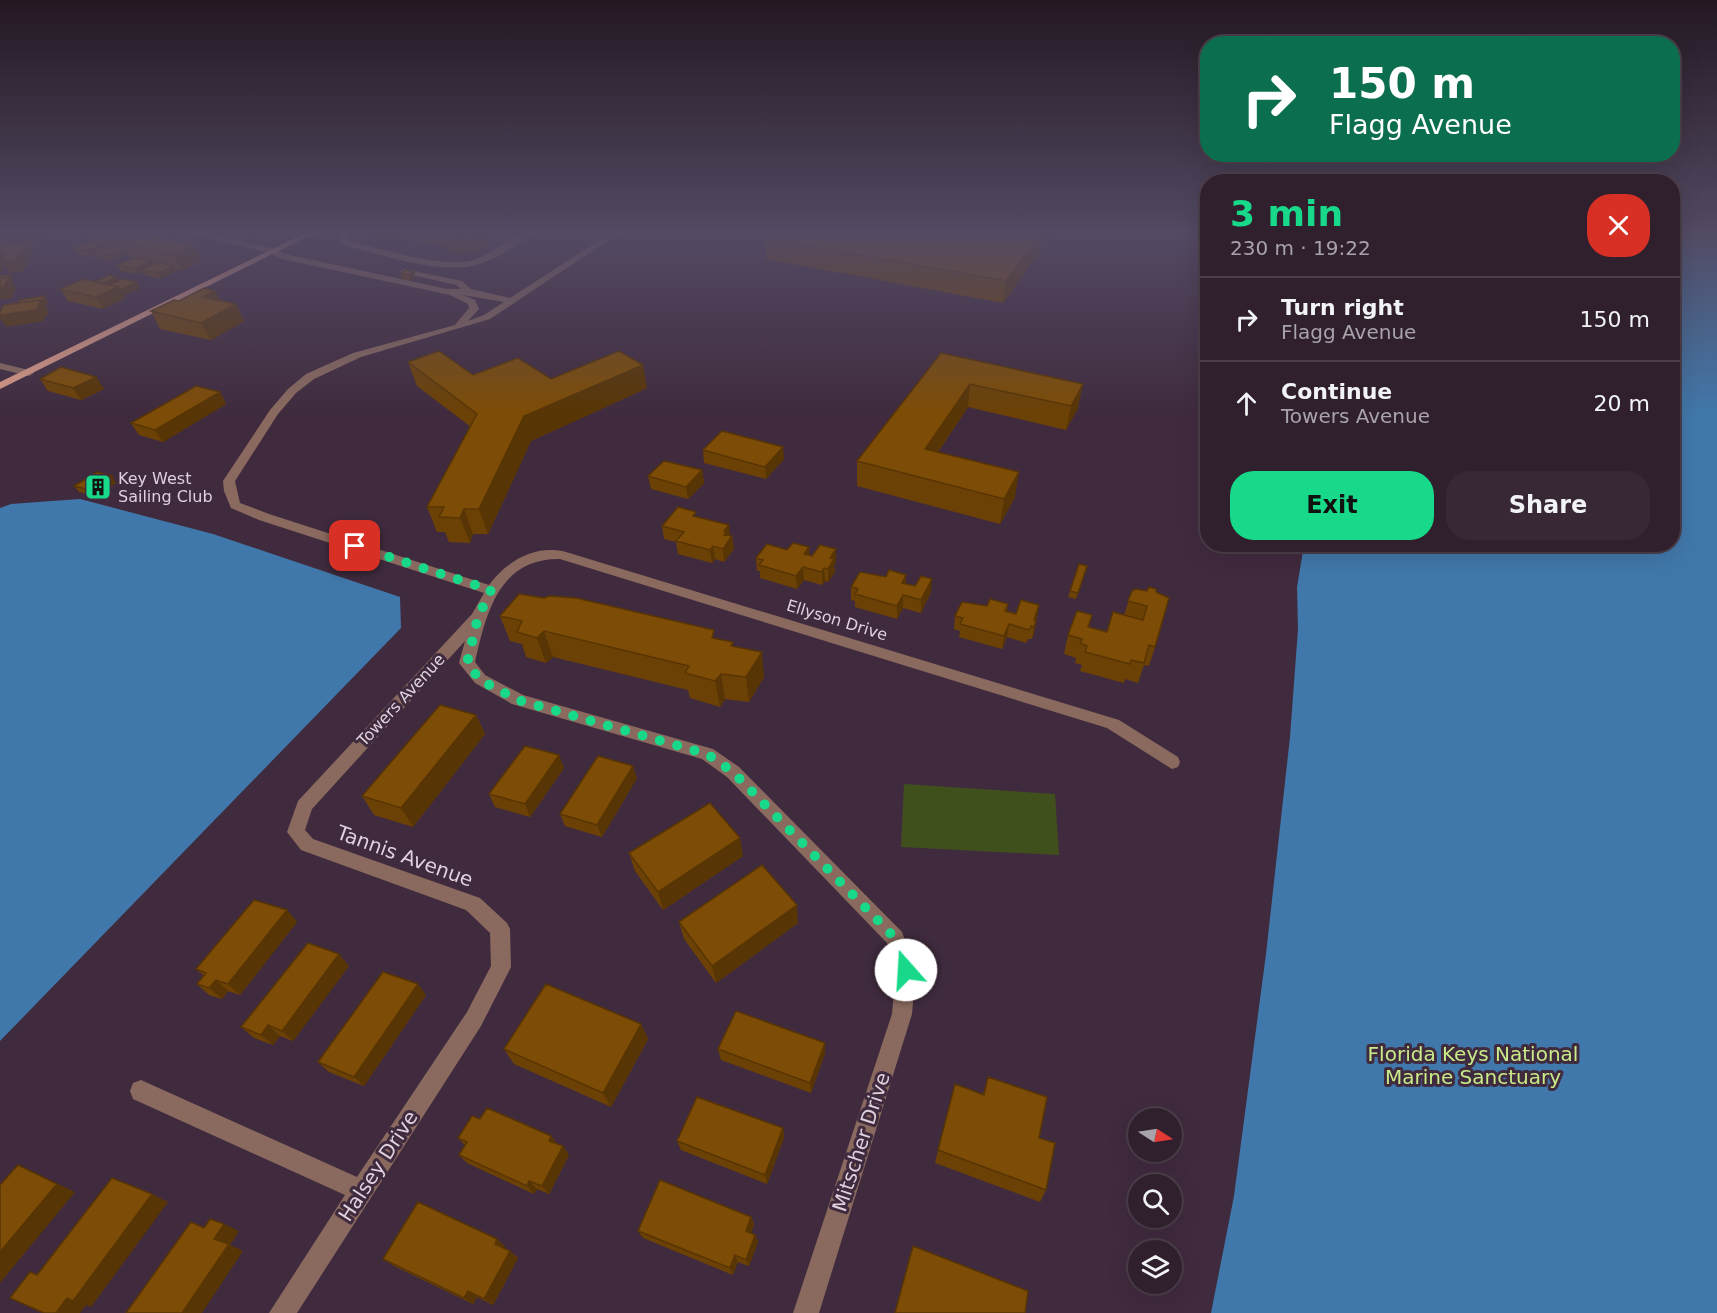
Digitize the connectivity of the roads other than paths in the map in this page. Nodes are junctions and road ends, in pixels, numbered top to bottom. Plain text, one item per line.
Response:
1 (192, 291) edge
2 (444, 291) edge
3 (528, 291) edge
4 (447, 292) junction
5 (472, 292) joint
6 (513, 301) junction
7 (448, 331) junction
8 (0, 366) edge
9 (29, 373) junction
10 (0, 386) edge
11 (491, 590) junction
12 (478, 617) junction
13 (1172, 762) dead end
14 (304, 806) joint
15 (474, 1019) joint
16 (141, 1090) dead end
17 (362, 1191) junction
18 (282, 1313) edge
19 (806, 1313) edge

1 - 9 main road
2 - 4 street
3 - 6 street
4 - 5 street
4 - 7 street
5 - 6 street
6 - 7 street
7 - 11 street
8 - 9 street
9 - 10 main road
11 - 12 street, Towers Avenue
11 - 13 street, Ellyson Drive
12 - 14 street, Towers Avenue
12 - 19 street, Mitscher Drive
14 - 15 street, Tannis Avenue
15 - 17 street, Halsey Drive
16 - 17 street
17 - 18 street, Halsey Drive

